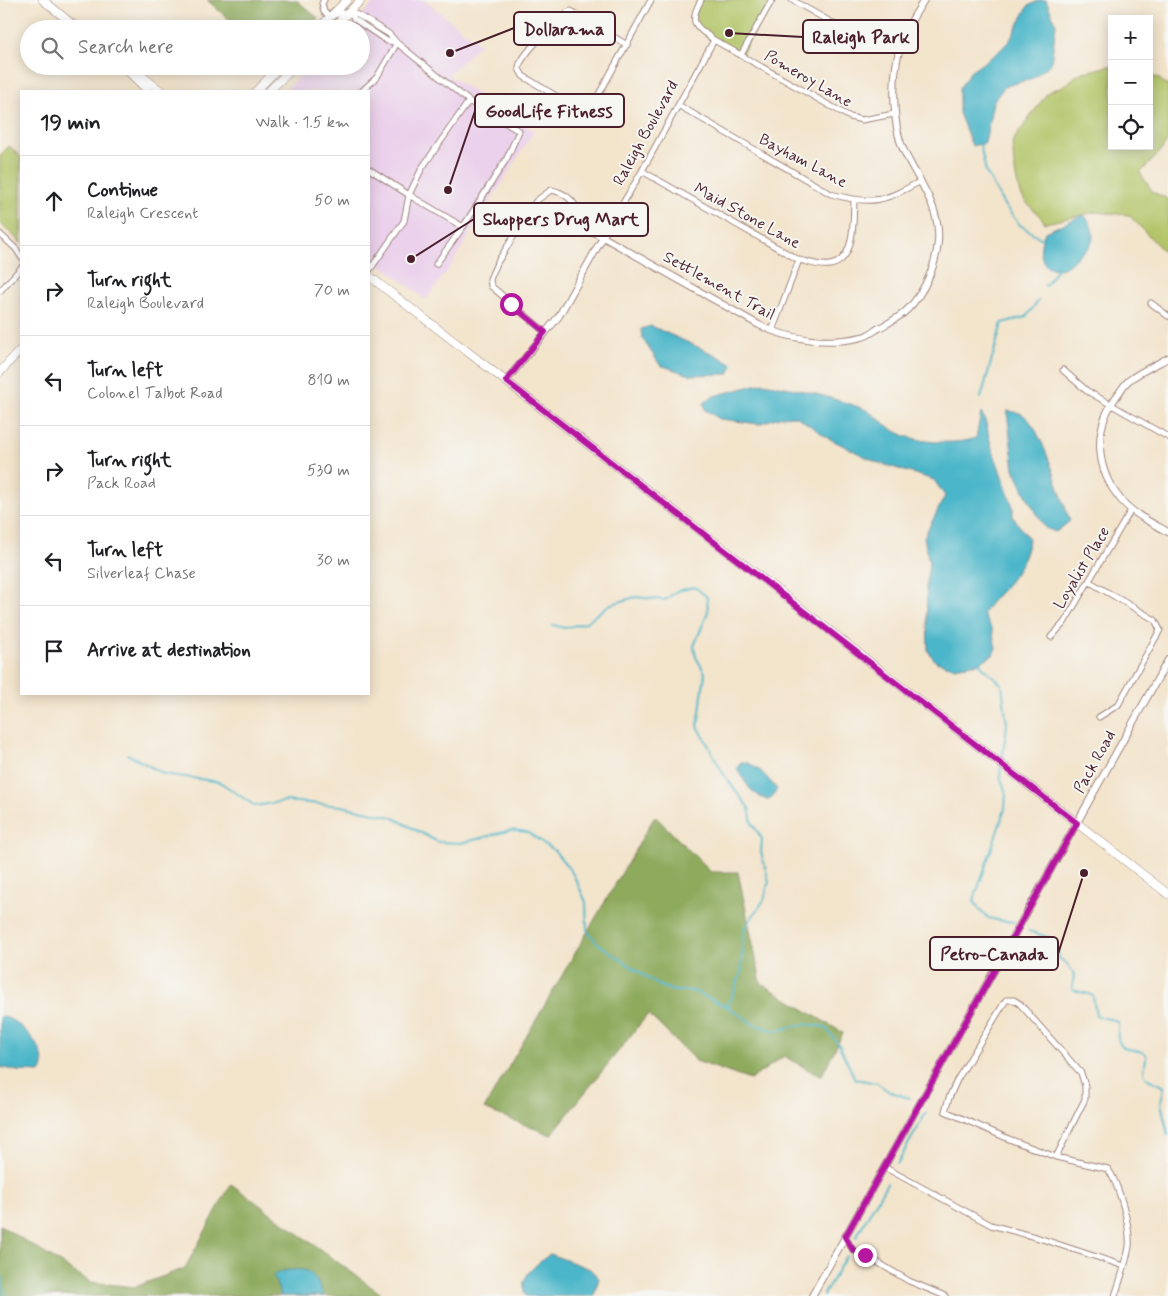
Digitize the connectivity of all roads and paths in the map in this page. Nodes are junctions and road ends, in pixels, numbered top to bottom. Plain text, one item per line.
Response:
1 (43, 0) edge
2 (324, 0) edge
3 (347, 0) edge
4 (361, 0) edge
5 (651, 0) edge
6 (701, 0) edge
7 (772, 0) edge
8 (792, 0) edge
9 (924, 0) edge
10 (350, 13) junction
11 (330, 16) junction
12 (67, 20) edge
13 (326, 20) edge
14 (342, 20) edge
15 (356, 20) edge
16 (370, 30) edge
17 (714, 40) junction
18 (395, 42) junction
19 (627, 45) junction
20 (899, 50) junction
21 (741, 54) junction
22 (132, 75) edge
23 (140, 75) edge
24 (271, 75) edge
25 (287, 75) edge
26 (147, 90) edge
27 (160, 90) edge
28 (257, 90) edge
29 (274, 90) edge
30 (363, 90) edge
31 (469, 101) junction
32 (678, 105) junction
33 (894, 114) junction
34 (370, 170) edge
35 (642, 171) junction
36 (921, 181) junction
37 (409, 195) junction
38 (854, 200) junction
39 (463, 227) junction
40 (0, 234) edge
41 (603, 237) junction
42 (20, 255) edge
43 (799, 260) junction
44 (436, 264) dead end
45 (20, 269) edge
46 (370, 270) edge
47 (370, 277) edge
48 (0, 291) edge
49 (1151, 303) dead end
50 (1168, 316) edge
51 (772, 331) junction
52 (545, 332) junction
53 (20, 350) edge
54 (1168, 358) edge
55 (1063, 370) dead end
56 (0, 372) edge
57 (506, 381) junction
58 (1111, 404) junction
59 (1168, 437) edge
60 (1131, 510) junction
61 (1168, 532) edge
62 (1090, 582) junction
63 (1050, 637) dead end
64 (1168, 660) edge
65 (1099, 717) dead end
66 (1077, 823) junction
67 (1168, 894) edge
68 (1056, 1156) junction
69 (884, 1168) junction
70 (845, 1237) junction
71 (1124, 1266) junction
72 (812, 1296) edge
73 (945, 1296) edge
74 (1115, 1296) edge

1 - 12 main road
2 - 11 street
3 - 11 main road
4 - 10 main road
5 - 19 street
6 - 17 street
7 - 21 street
8 - 20 street
9 - 20 street, Settlement Trail
10 - 11 street
10 - 14 main road
10 - 15 street
11 - 13 main road
16 - 18 street
17 - 21 street, Pomeroy Lane
17 - 32 street, Raleigh Boulevard
18 - 30 street
18 - 31 street
19 - 19 street
20 - 33 street, Settlement Trail
21 - 33 street, Pomeroy Lane
22 - 26 main road
23 - 27 main road
24 - 28 main road
25 - 29 main road
31 - 37 street
31 - 39 street
32 - 35 street, Raleigh Boulevard
32 - 38 street, Bayham Lane
33 - 36 street, Settlement Trail
34 - 37 street
35 - 41 street, Raleigh Boulevard
35 - 43 street, Maid Stone Lane
36 - 38 street, Bayham Lane
36 - 51 street, Settlement Trail
37 - 39 street
37 - 46 street
38 - 43 street, Maid Stone Lane
39 - 44 street
40 - 42 street
41 - 51 street, Settlement Trail
41 - 52 street, Raleigh Boulevard
41 - 52 street
43 - 51 street
45 - 48 street
47 - 57 main road
49 - 50 street
52 - 57 street, Raleigh Boulevard
53 - 56 main road
54 - 58 street
55 - 58 street
57 - 66 main road
58 - 59 street
58 - 60 street
60 - 61 street
60 - 62 street, Loyalist Place
62 - 63 street, Loyalist Place
62 - 65 street
64 - 66 street, Pack Road
66 - 67 main road
66 - 69 street, Pack Road
68 - 68 street
68 - 71 street
69 - 70 street, Pack Road
69 - 71 street
70 - 72 street, Pack Road
70 - 73 street
71 - 74 street

